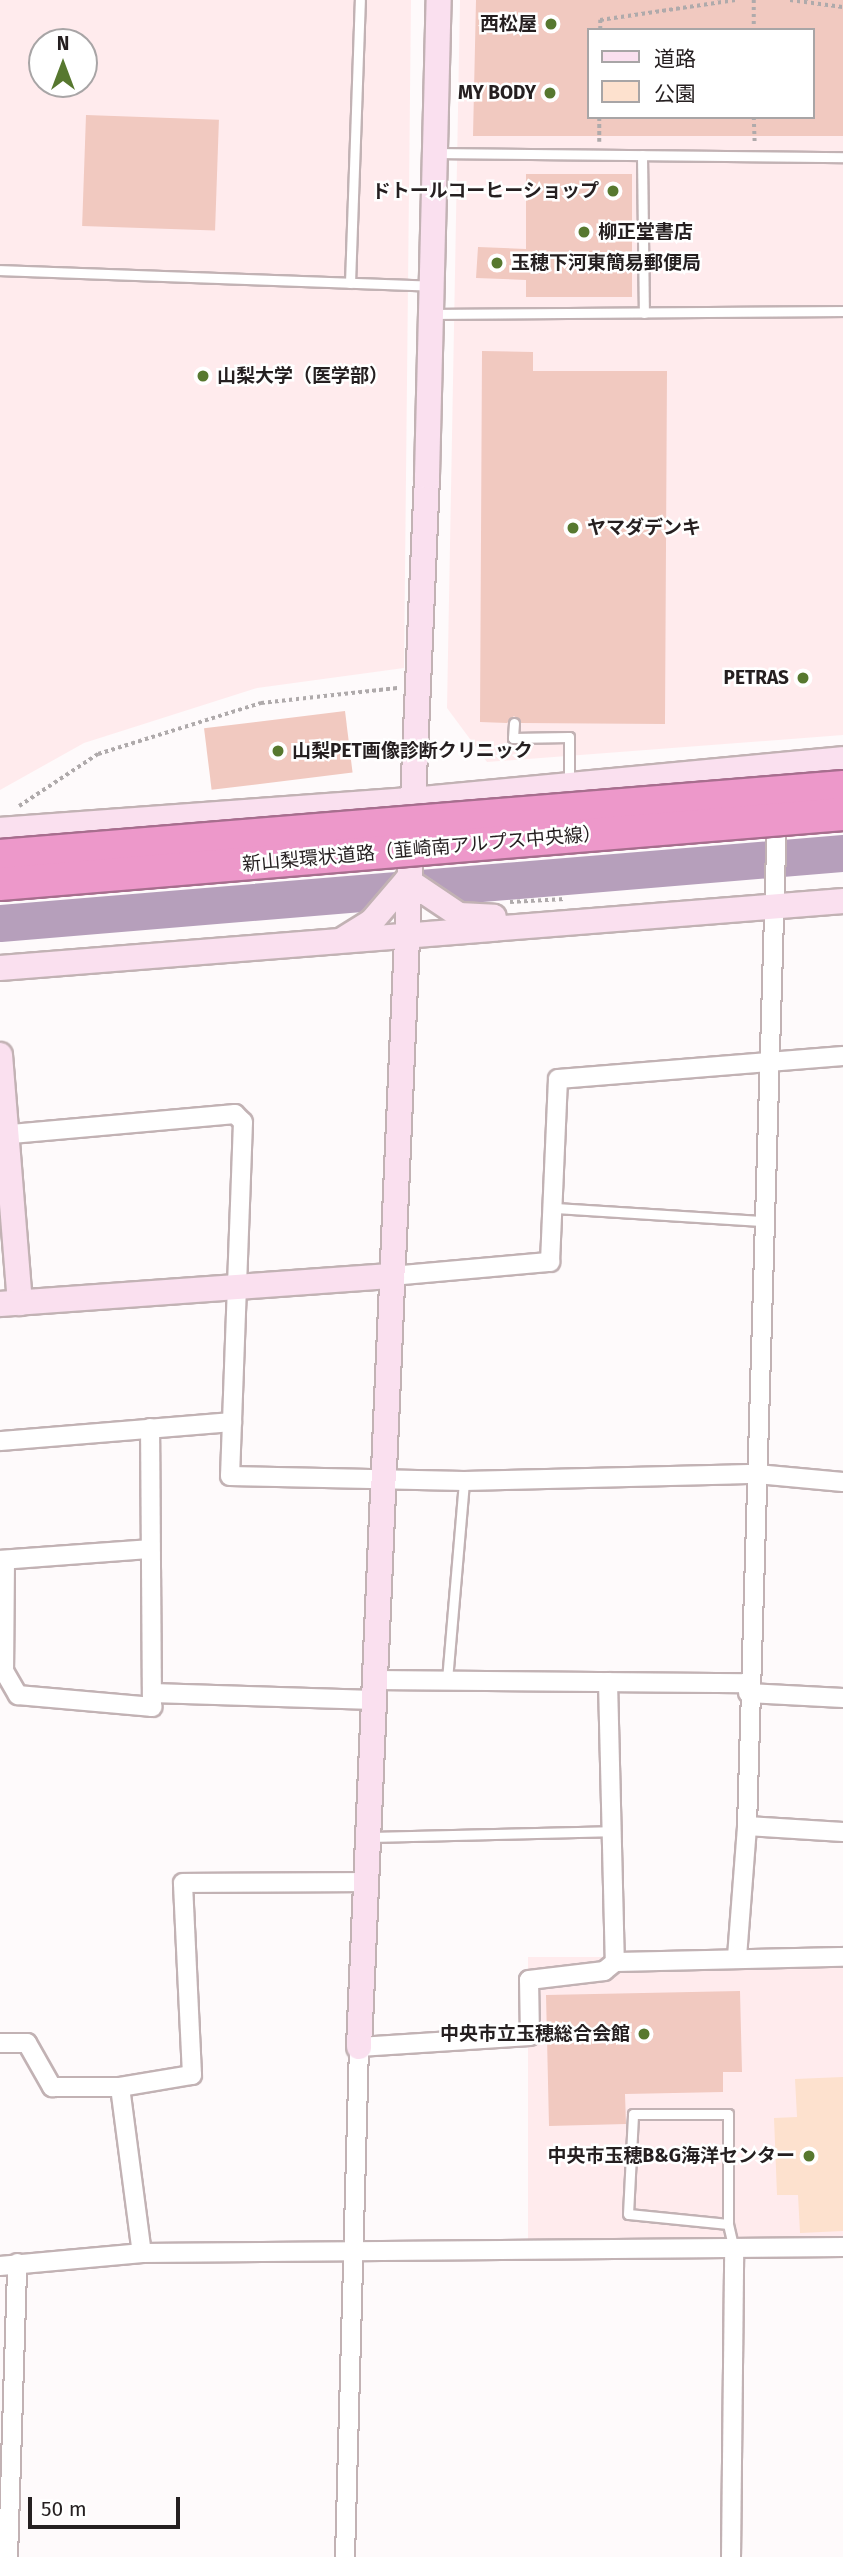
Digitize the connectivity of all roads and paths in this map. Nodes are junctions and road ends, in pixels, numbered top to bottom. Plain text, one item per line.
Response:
1 (360, 0) edge
2 (439, 0) edge
3 (736, 0) edge
4 (754, 0) edge
5 (790, 0) edge
6 (843, 7) edge
7 (600, 28) edge
8 (754, 28) edge
9 (600, 119) edge
10 (754, 119) edge
11 (435, 153) junction
12 (599, 155) junction
13 (642, 155) junction
14 (755, 156) junction
15 (843, 157) edge
16 (0, 270) edge
17 (350, 283) junction
18 (432, 286) junction
19 (843, 311) edge
20 (644, 313) junction
21 (431, 314) junction
22 (416, 687) junction
23 (514, 723) dead end
24 (843, 759) edge
25 (773, 768) junction
26 (569, 786) junction
27 (843, 787) edge
28 (477, 795) junction
29 (411, 800) junction
30 (292, 807) junction
31 (843, 814) edge
32 (5, 821) edge
33 (0, 856) edge
34 (407, 869) junction
35 (0, 884) edge
36 (843, 901) edge
37 (395, 905) junction
38 (776, 906) junction
39 (585, 922) junction
40 (404, 937) junction
41 (338, 941) junction
42 (0, 968) edge
43 (0, 1055) edge
44 (843, 1056) edge
45 (771, 1062) junction
46 (3, 1135) edge
47 (556, 1208) junction
48 (765, 1221) junction
49 (392, 1276) junction
50 (233, 1289) junction
51 (10, 1303) edge
52 (232, 1422) junction
53 (150, 1428) junction
54 (0, 1441) edge
55 (757, 1474) junction
56 (384, 1476) junction
57 (464, 1481) junction
58 (843, 1482) edge
59 (150, 1549) junction
60 (3, 1560) edge
61 (447, 1680) junction
62 (608, 1682) junction
63 (748, 1688) junction
64 (374, 1690) junction
65 (152, 1693) junction
66 (843, 1698) edge
67 (747, 1826) junction
68 (609, 1831) junction
69 (843, 1832) edge
70 (368, 1837) junction
71 (366, 1882) junction
72 (737, 1957) junction
73 (843, 1957) edge
74 (615, 1962) junction
75 (0, 2043) edge
76 (359, 2047) junction
77 (120, 2087) junction
78 (728, 2224) junction
79 (843, 2247) edge
80 (351, 2249) junction
81 (734, 2250) junction
82 (142, 2253) junction
83 (9, 2264) edge
84 (8, 2557) edge
85 (345, 2557) edge
86 (731, 2557) edge

1 - 17 lane
2 - 11 street
3 - 7 path
4 - 8 path
5 - 6 path
9 - 12 path
10 - 14 path
11 - 12 lane
11 - 18 street
12 - 13 lane
13 - 14 lane
13 - 20 lane
14 - 15 lane
16 - 17 lane
17 - 18 lane
18 - 21 street
19 - 20 lane
20 - 21 lane
21 - 22 street
22 - 29 street
22 - 32 path
23 - 26 lane
24 - 25 street
25 - 26 street
25 - 38 street
26 - 28 street
27 - 33 highway, 新山梨環状道路（韮崎南アルプス中央線）, bridge
28 - 29 street
28 - 34 street
29 - 30 street
29 - 34 street
30 - 32 street
30 - 34 street
31 - 35 highway, 新山梨環状道路（韮崎南アルプス中央線）, bridge
34 - 37 street
34 - 39 street
36 - 38 street
37 - 40 street
37 - 41 street
38 - 39 street
38 - 45 street
39 - 40 street
40 - 41 street
40 - 49 street
41 - 42 street
43 - 46 street
44 - 45 street
45 - 47 street
45 - 48 street
46 - 50 street
46 - 51 street
47 - 48 lane
47 - 49 street
48 - 55 street
49 - 50 street
49 - 56 street
50 - 51 street
50 - 52 street
52 - 53 street
52 - 56 street
53 - 54 street
53 - 59 street
55 - 57 street
55 - 58 street
55 - 63 street
56 - 57 street
56 - 64 street
57 - 61 lane
59 - 60 street
59 - 65 street
60 - 65 street
61 - 62 street
61 - 64 street
62 - 63 street
62 - 68 street
63 - 66 street
63 - 67 street
64 - 65 street
64 - 70 street
67 - 69 street
67 - 72 street
68 - 70 lane
68 - 74 street
70 - 71 street
71 - 76 street
71 - 77 street
72 - 73 street
72 - 74 street
74 - 76 street
75 - 77 street
76 - 80 street
77 - 82 street
78 - 78 lane
78 - 81 lane
79 - 81 street
80 - 81 street
80 - 82 street
80 - 85 street
81 - 86 street
82 - 83 street
83 - 84 street

